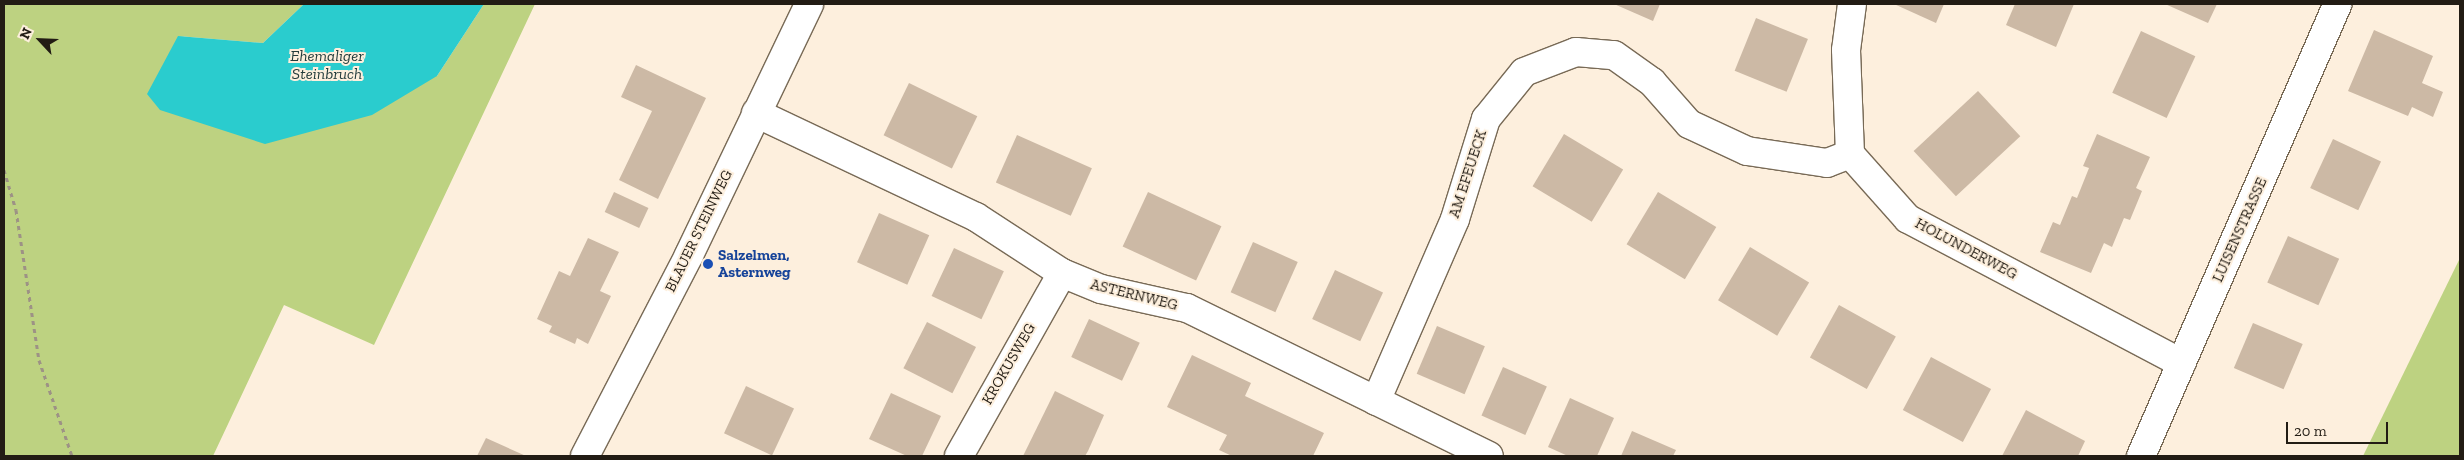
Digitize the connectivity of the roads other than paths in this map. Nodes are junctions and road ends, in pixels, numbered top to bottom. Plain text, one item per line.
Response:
1 (809, 4) edge
2 (1852, 4) edge
3 (2338, 4) edge
4 (756, 113) junction
5 (1850, 154) junction
6 (1062, 273) junction
7 (2181, 363) junction
8 (1376, 401) junction
9 (585, 456) edge
10 (958, 456) edge
11 (1489, 456) edge
12 (2141, 456) edge

1 - 4 street, BLAUER STEINWEG
2 - 5 street
3 - 7 street, LUISENSTRASSE
4 - 6 street, ASTERNWEG
4 - 9 street, BLAUER STEINWEG
5 - 7 street, HOLUNDERWEG
5 - 8 street, AM EFEUECK
6 - 8 street, ASTERNWEG
6 - 10 street, KROKUSWEG
7 - 12 street, LUISENSTRASSE
8 - 11 street, ASTERNWEG

